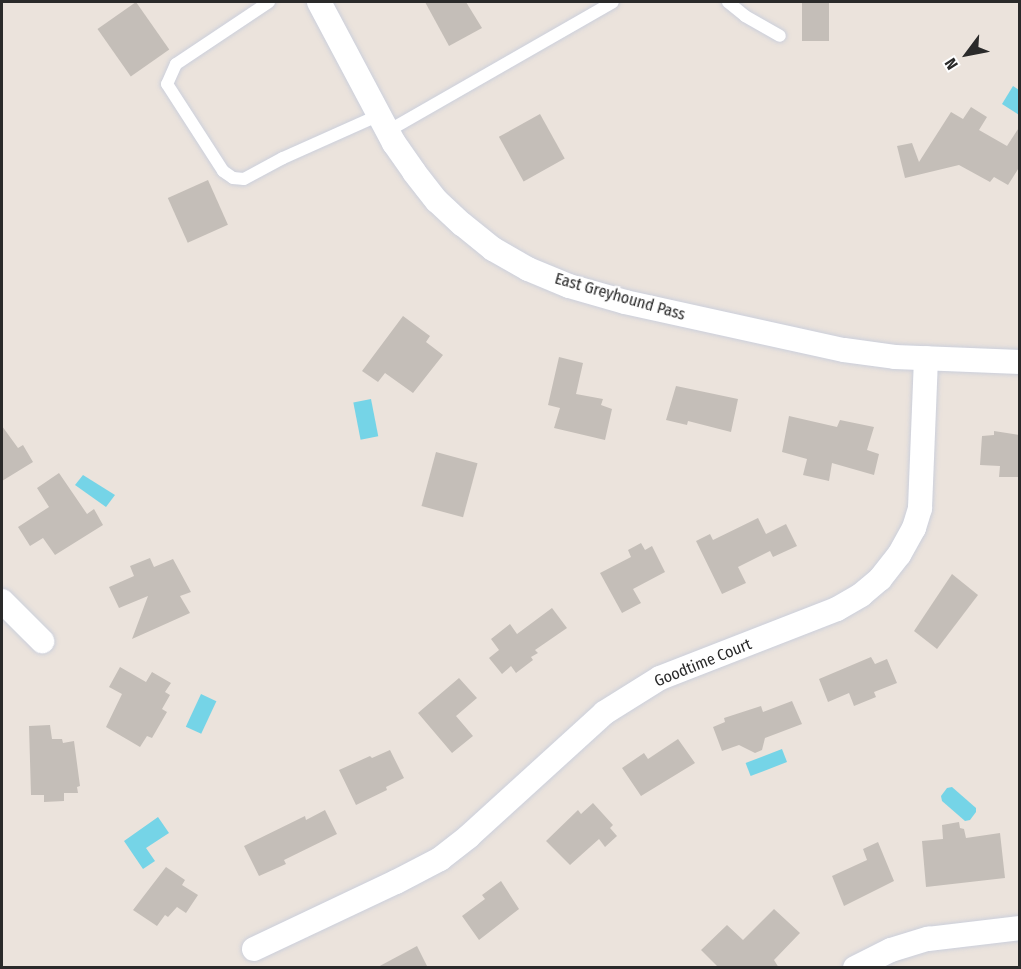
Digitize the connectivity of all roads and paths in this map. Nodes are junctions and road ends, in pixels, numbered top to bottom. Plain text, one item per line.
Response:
1 (268, 2) edge
2 (319, 2) edge
3 (613, 2) edge
4 (728, 2) edge
5 (780, 36) dead end
6 (384, 123) junction
7 (926, 358) junction
8 (1020, 362) edge
9 (2, 601) edge
10 (42, 641) dead end
11 (1020, 928) edge
12 (254, 949) dead end
13 (855, 968) edge

1 - 6 lane
2 - 6 street, East Greyhound Pass
3 - 6 lane
4 - 5 lane
6 - 7 street, East Greyhound Pass
7 - 8 street, East Greyhound Pass
7 - 12 street, Goodtime Court
9 - 10 street
11 - 13 street

